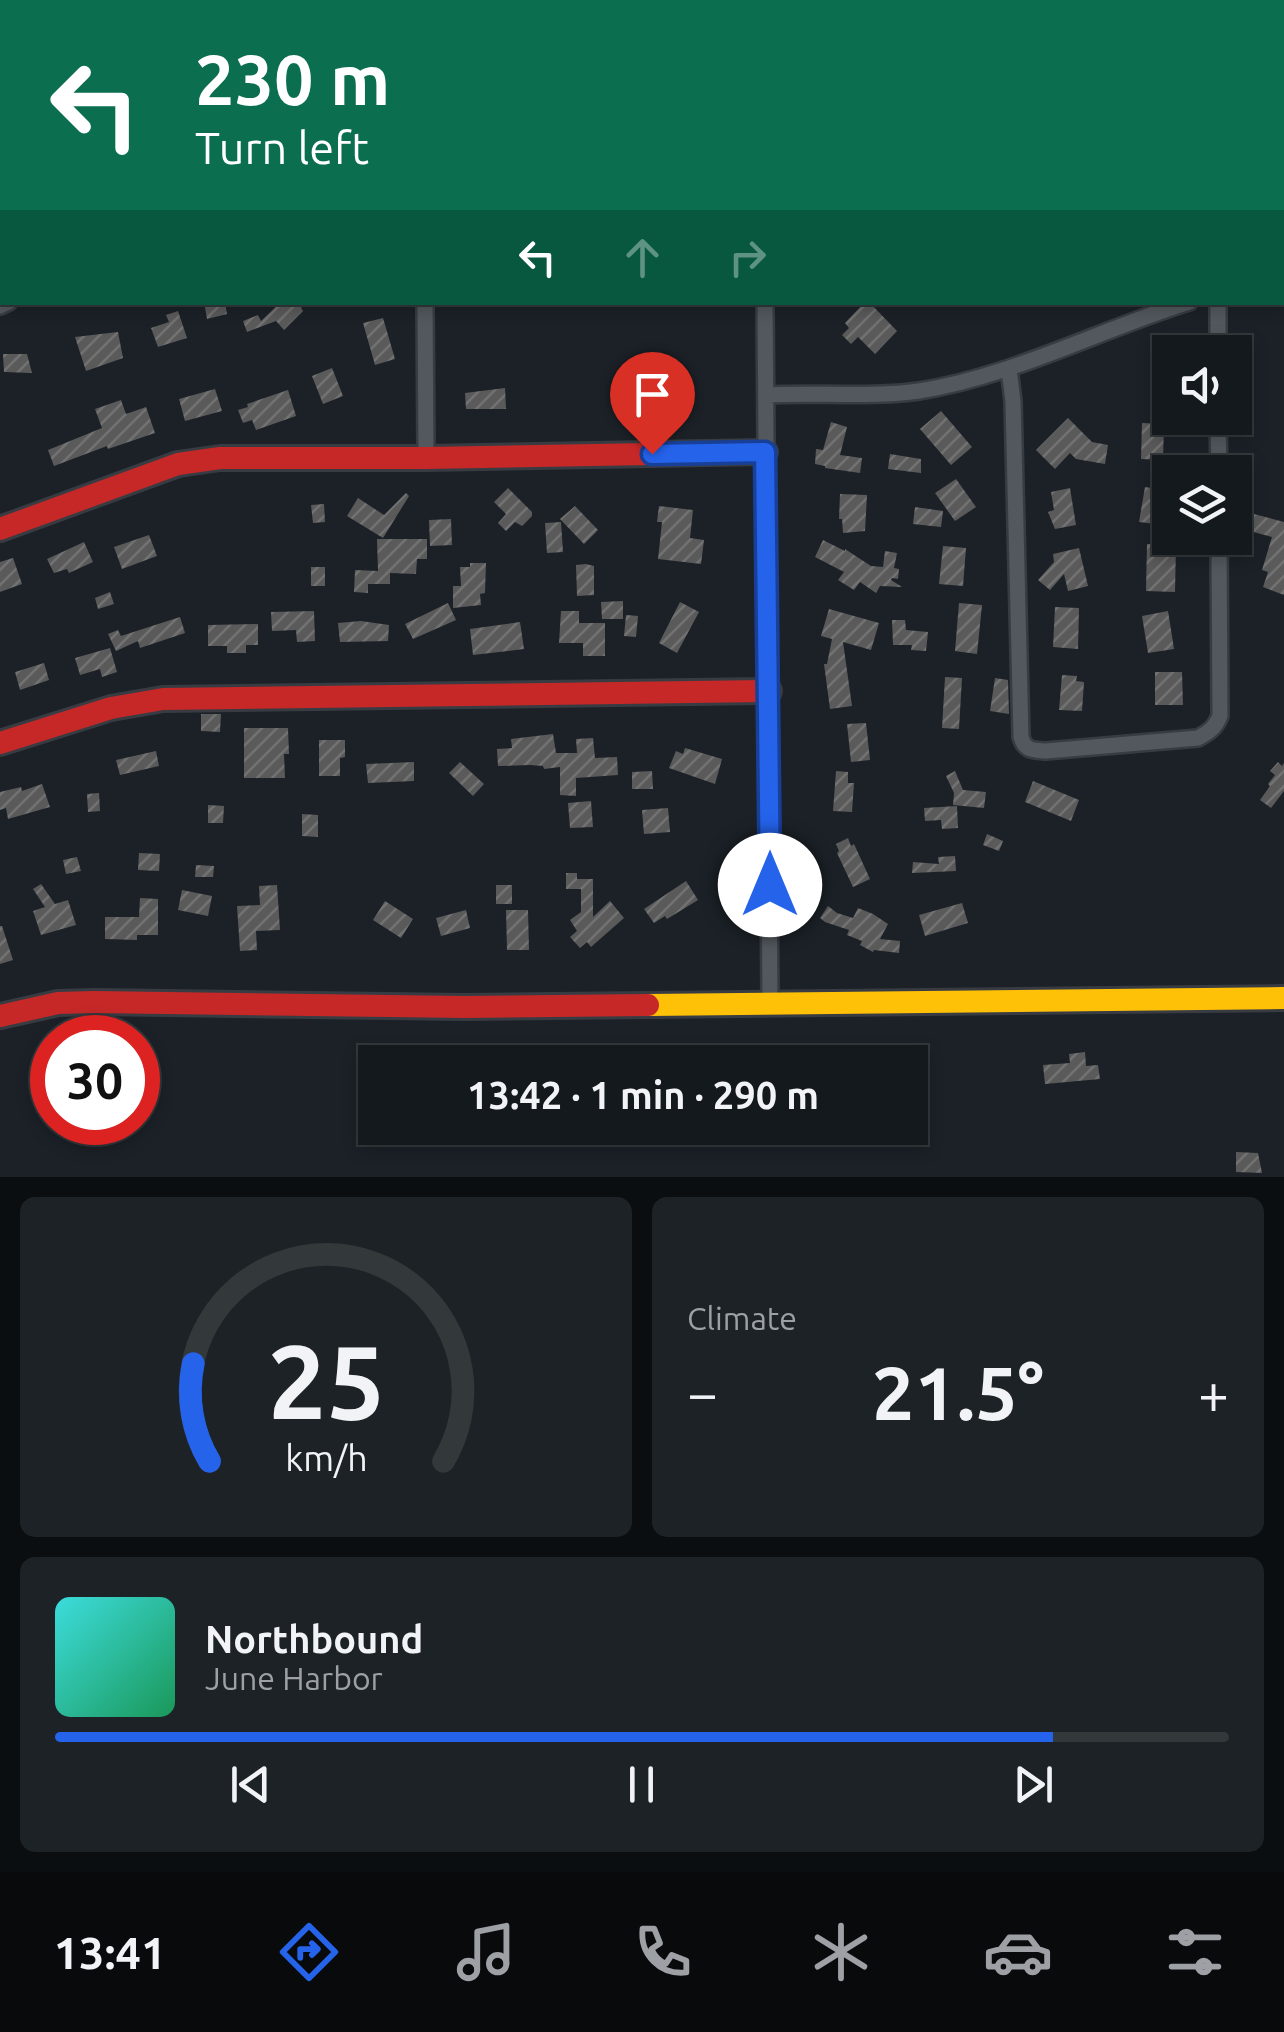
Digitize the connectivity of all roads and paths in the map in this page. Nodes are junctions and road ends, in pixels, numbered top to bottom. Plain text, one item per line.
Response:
1 (424, 305) edge
2 (765, 305) edge
3 (1179, 305) edge
4 (1218, 305) edge
5 (1218, 335) edge
6 (1008, 369) junction
7 (766, 396) junction
8 (765, 452) junction
9 (426, 458) junction
10 (0, 528) edge
11 (1219, 555) edge
12 (769, 691) junction
13 (0, 743) edge
14 (1284, 998) edge
15 (770, 1002) junction
16 (0, 1016) edge

1 - 9 street
2 - 7 street
3 - 6 street
4 - 5 street
6 - 7 street
6 - 11 street
7 - 8 street
8 - 9 street
8 - 12 street
9 - 10 street
12 - 13 street
12 - 15 street
14 - 15 street
15 - 16 street

